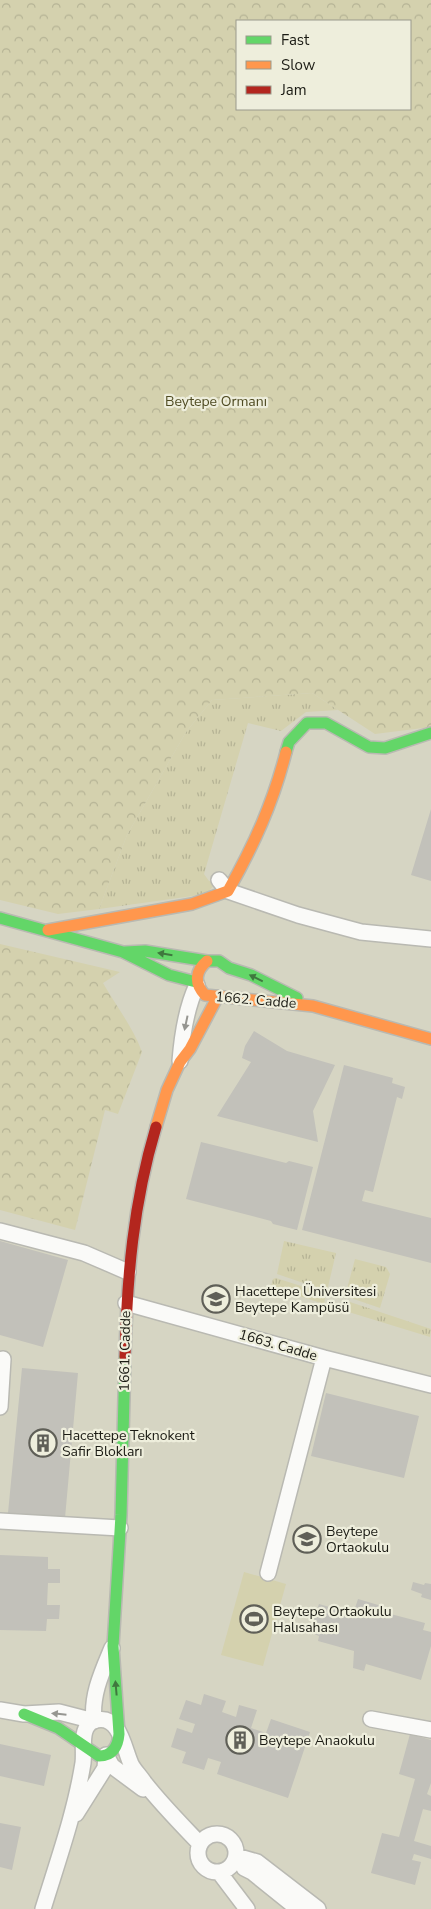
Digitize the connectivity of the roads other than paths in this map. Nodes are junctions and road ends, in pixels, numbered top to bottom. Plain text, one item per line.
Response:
1 (431, 733) edge
2 (223, 885) junction
3 (0, 918) edge
4 (48, 930) junction
5 (431, 940) edge
6 (123, 952) junction
7 (207, 961) junction
8 (231, 978) junction
9 (197, 984) junction
10 (218, 996) junction
11 (313, 1006) junction
12 (431, 1039) edge
13 (180, 1062) junction
14 (0, 1231) edge
15 (128, 1272) junction
16 (126, 1303) junction
17 (324, 1358) junction
18 (3, 1359) dead end
19 (431, 1385) edge
20 (0, 1408) edge
21 (0, 1521) edge
22 (120, 1528) junction
23 (268, 1572) dead end
24 (112, 1646) junction
25 (0, 1710) edge
26 (24, 1714) junction
27 (371, 1718) dead end
28 (94, 1721) junction
29 (117, 1729) junction
30 (431, 1730) edge
31 (85, 1745) junction
32 (106, 1755) junction
33 (160, 1802) junction
34 (71, 1821) junction
35 (200, 1844) junction
36 (235, 1860) junction
37 (219, 1872) junction
38 (43, 1909) edge
39 (247, 1909) edge
40 (298, 1909) edge
41 (318, 1909) edge

1 - 2 street
2 - 4 street
2 - 5 street
3 - 4 street, 1662. Cadde
4 - 6 street, 1662. Cadde
7 -> 6 street, 1662. Cadde
6 - 9 street, 1662. Cadde
7 - 8 street, 1662. Cadde
7 - 9 street
8 - 10 street
11 -> 8 street, 1662. Cadde
9 - 10 street, 1662. Cadde
9 -> 13 street, 1661. Cadde
10 - 11 street, 1662. Cadde
10 - 13 street, 1661. Cadde
11 - 12 street, 1662. Cadde
13 - 15 street, 1661. Cadde
14 - 15 street
15 - 16 street, 1661. Cadde
16 - 17 street, 1663. Cadde
16 - 22 street, 1661. Cadde
17 - 19 street, 1663. Cadde
17 - 23 street
18 - 20 street
21 - 22 street
22 - 24 street, 1661. Cadde
24 - 28 street, 1661. Cadde
29 -> 24 street, 1661. Cadde
25 - 26 street
28 -> 26 street
26 - 31 street
27 - 30 street
28 - 29 street
28 - 31 street, 1661. Cadde
29 - 32 street, 1661. Cadde
29 - 33 street
31 - 32 street
31 - 34 street, 1661. Cadde
32 - 33 street
32 - 34 street, 1661. Cadde
33 - 35 street
34 - 38 street, 1661. Cadde
35 - 36 street
35 - 37 street
36 - 37 street
36 - 40 street
36 - 41 street
37 - 39 street

